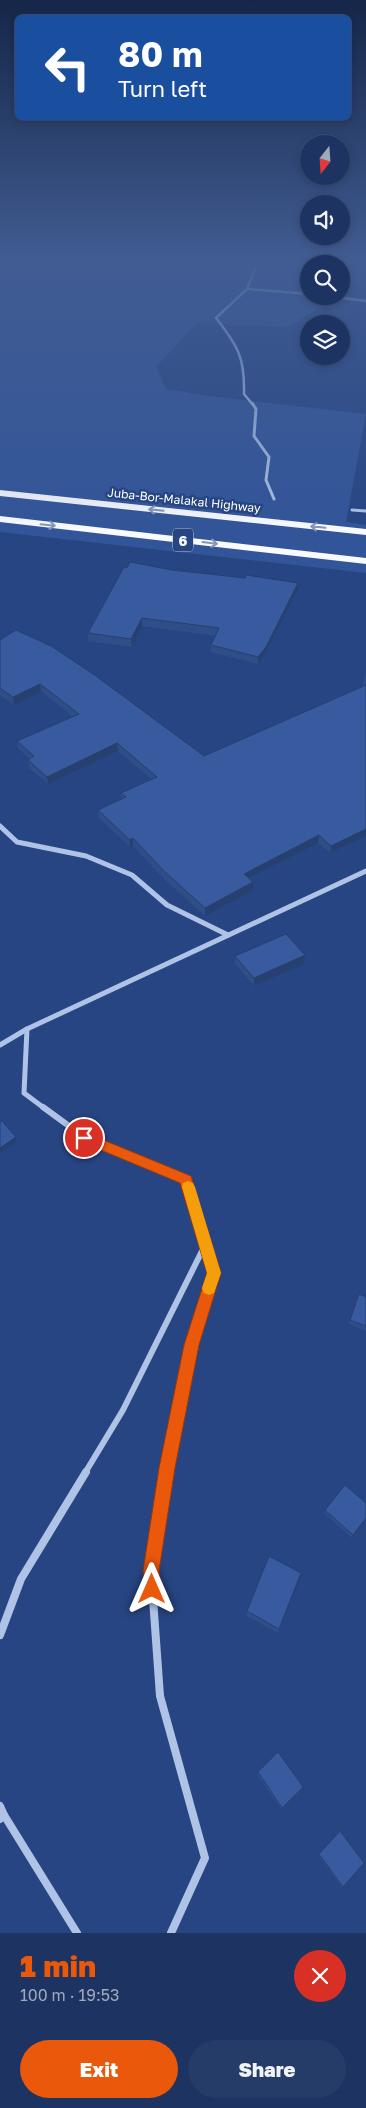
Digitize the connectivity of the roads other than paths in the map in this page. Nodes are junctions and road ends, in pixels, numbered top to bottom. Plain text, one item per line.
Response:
1 (237, 349) edge
2 (0, 493) edge
3 (274, 499) dead end
4 (352, 510) dead end
5 (366, 511) edge
6 (0, 519) edge
7 (366, 532) edge
8 (366, 561) edge
9 (0, 826) edge
10 (366, 871) edge
11 (228, 935) junction
12 (27, 1029) junction
13 (0, 1045) edge
14 (206, 1243) junction
15 (0, 1635) edge
16 (0, 1806) edge
17 (2, 1817) edge
18 (77, 1933) edge
19 (172, 1933) edge

1 - 3 street
7 -> 2 highway, Juba-Bor-Malakal Highway / 6
4 - 5 street
6 -> 8 highway, 6
9 - 11 street
10 - 11 street
11 - 12 street
12 - 13 street
12 - 14 street
14 - 15 street
14 - 19 street
16 - 17 street
17 - 18 street

